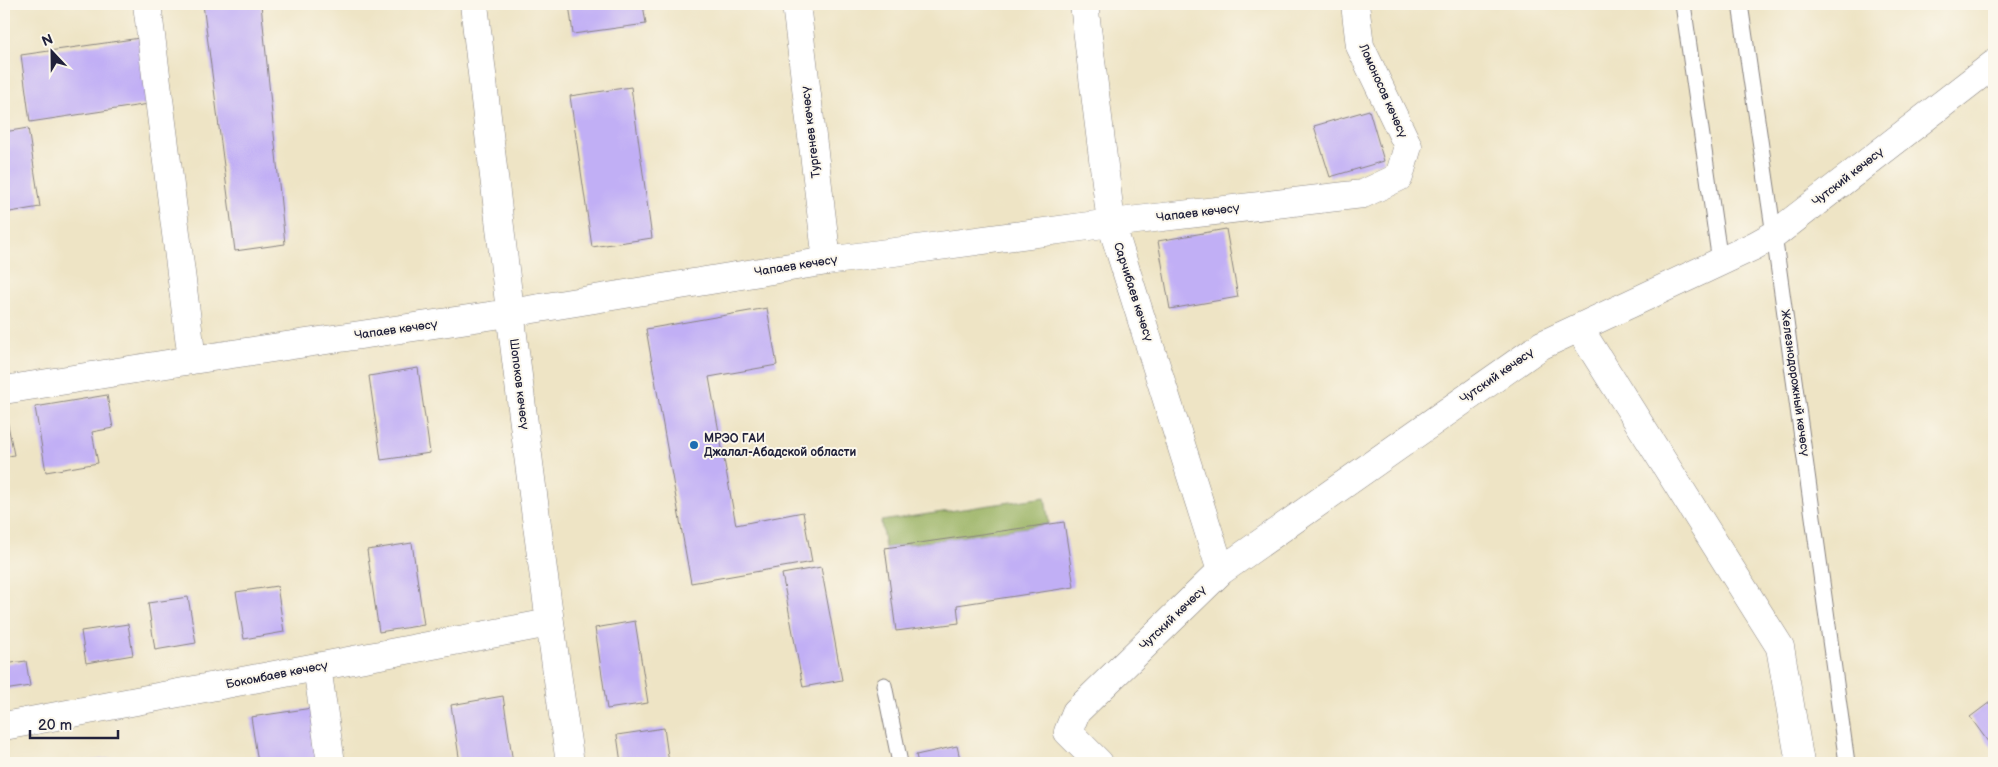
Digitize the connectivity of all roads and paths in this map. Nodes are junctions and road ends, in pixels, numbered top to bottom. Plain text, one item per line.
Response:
1 (147, 4) edge
2 (474, 4) edge
3 (796, 4) edge
4 (1084, 4) edge
5 (1355, 4) edge
6 (1683, 4) edge
7 (1740, 4) edge
8 (1994, 64) edge
9 (1399, 177) joint
10 (1111, 223) junction
11 (1774, 234) junction
12 (827, 261) junction
13 (1720, 262) junction
14 (510, 313) junction
15 (1579, 328) junction
16 (192, 360) junction
17 (4, 390) edge
18 (1221, 571) junction
19 (549, 623) junction
20 (317, 667) junction
21 (884, 685) dead end
22 (4, 726) edge
23 (1093, 757) edge
24 (330, 763) edge
25 (570, 763) edge
26 (900, 763) edge
27 (1800, 763) edge
28 (1847, 763) edge

1 - 16 street
2 - 14 street, Шопоков көчөсү
3 - 12 street, Тургенев көчөсү
4 - 10 street, Сарчибаев көчөсү
5 - 9 street, Ломоносов көчөсү
6 - 13 lane
7 - 11 lane, Железнодорожный көчөсү
8 - 11 street, Чутский көчөсү
9 - 10 street, Чапаев көчөсү
10 - 12 street, Чапаев көчөсү
10 - 18 street, Сарчибаев көчөсү
11 - 13 street, Чутский көчөсү
11 - 28 lane, Железнодорожный көчөсү
12 - 14 street, Чапаев көчөсү
13 - 15 street, Чутский көчөсү
14 - 16 street, Чапаев көчөсү
14 - 19 street, Шопоков көчөсү
15 - 18 street, Чутский көчөсү
15 - 27 street
16 - 17 street, Чапаев көчөсү
18 - 23 street, Чутский көчөсү
19 - 20 street, Бокомбаев көчөсү
19 - 25 street, Шопоков көчөсү
20 - 22 street, Бокомбаев көчөсү
20 - 24 street
21 - 26 lane

